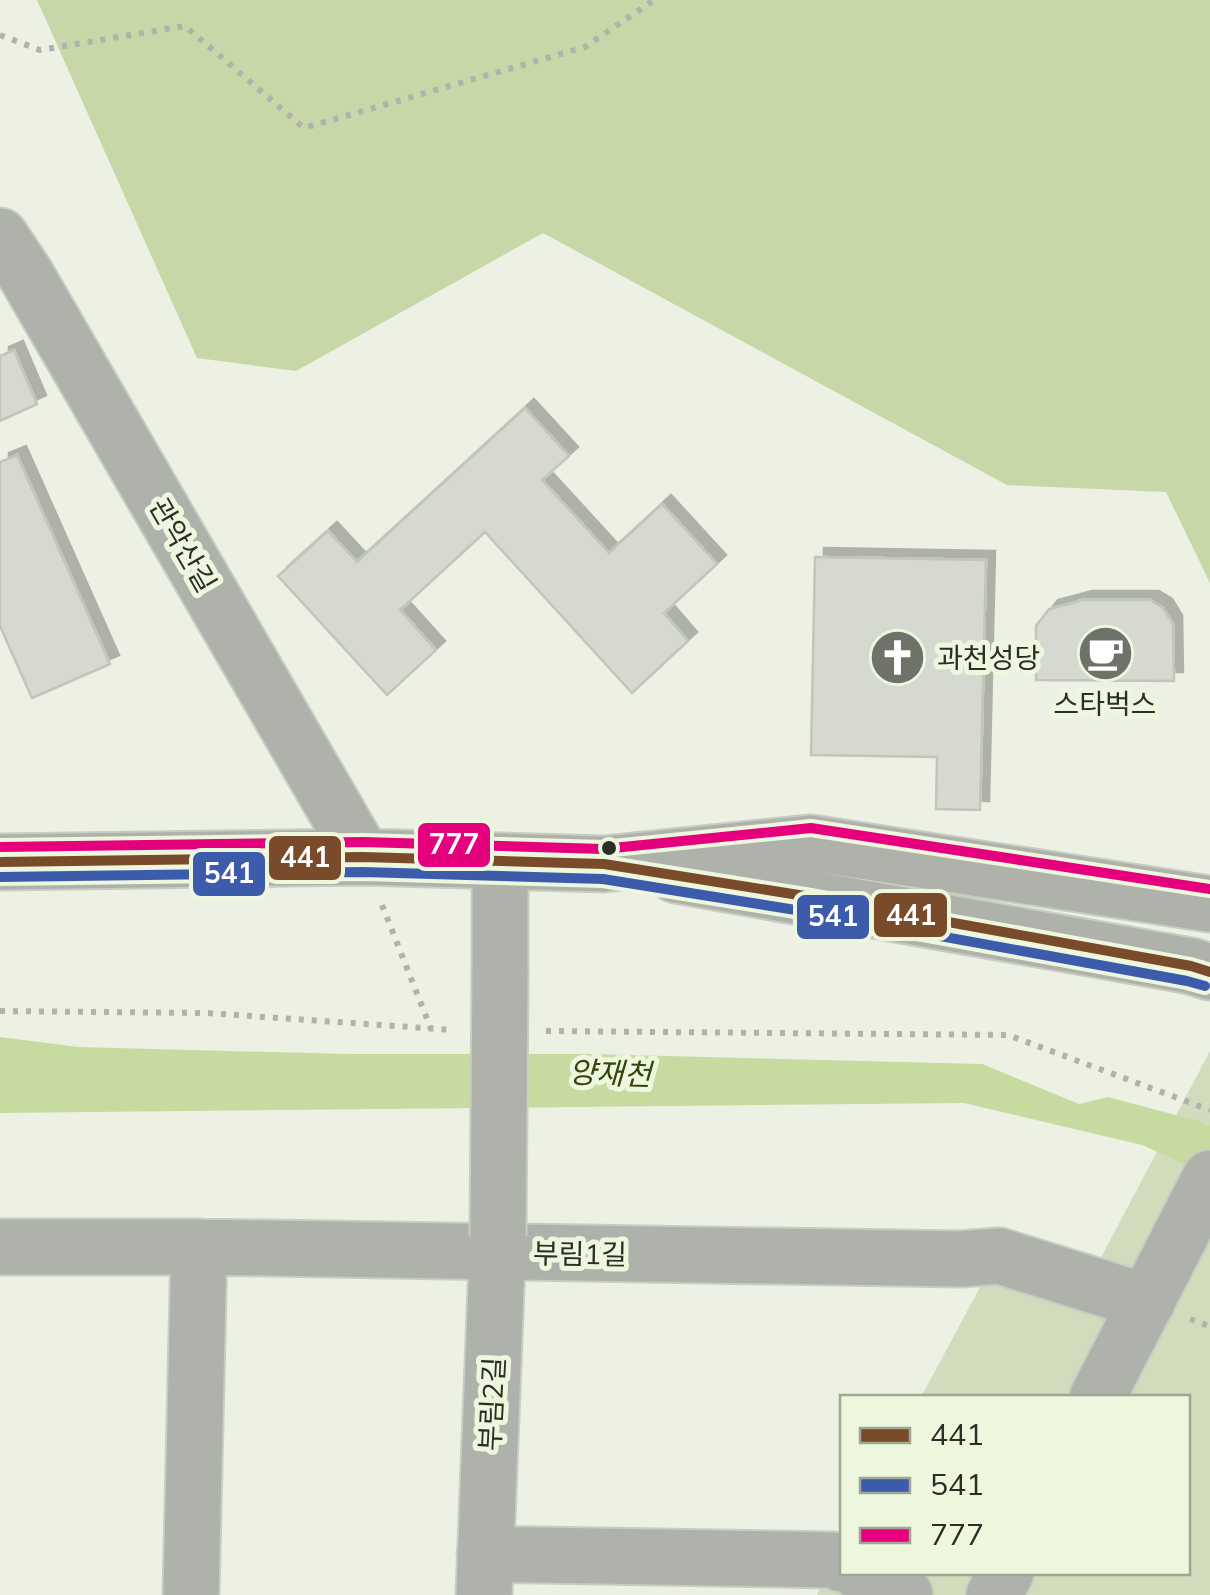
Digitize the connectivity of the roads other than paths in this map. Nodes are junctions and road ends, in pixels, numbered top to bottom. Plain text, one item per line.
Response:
1 (0, 236) edge
2 (19, 305) edge
3 (363, 857) junction
4 (500, 861) junction
5 (0, 862) edge
6 (604, 864) junction
7 (1210, 904) edge
8 (1210, 972) edge
9 (1210, 1178) edge
10 (498, 1244) junction
11 (0, 1247) edge
12 (199, 1248) junction
13 (1146, 1302) junction
14 (1099, 1395) edge
15 (840, 1563) edge
16 (484, 1574) edge
17 (866, 1575) edge
18 (192, 1595) edge
19 (904, 1595) edge

1 - 2 street, 관악산길
2 - 3 street, 관악산길
3 - 4 street
3 - 5 street
4 - 6 street
4 - 10 street, 부림2길, bridge
6 - 7 street
6 - 8 street
9 - 13 street
10 - 12 street, 부림1길
10 - 13 street, 부림1길
10 - 16 street, 부림2길
11 - 12 street, 부림1길
12 - 18 street
13 - 14 street
15 - 16 street, 부림2길
17 - 19 street

